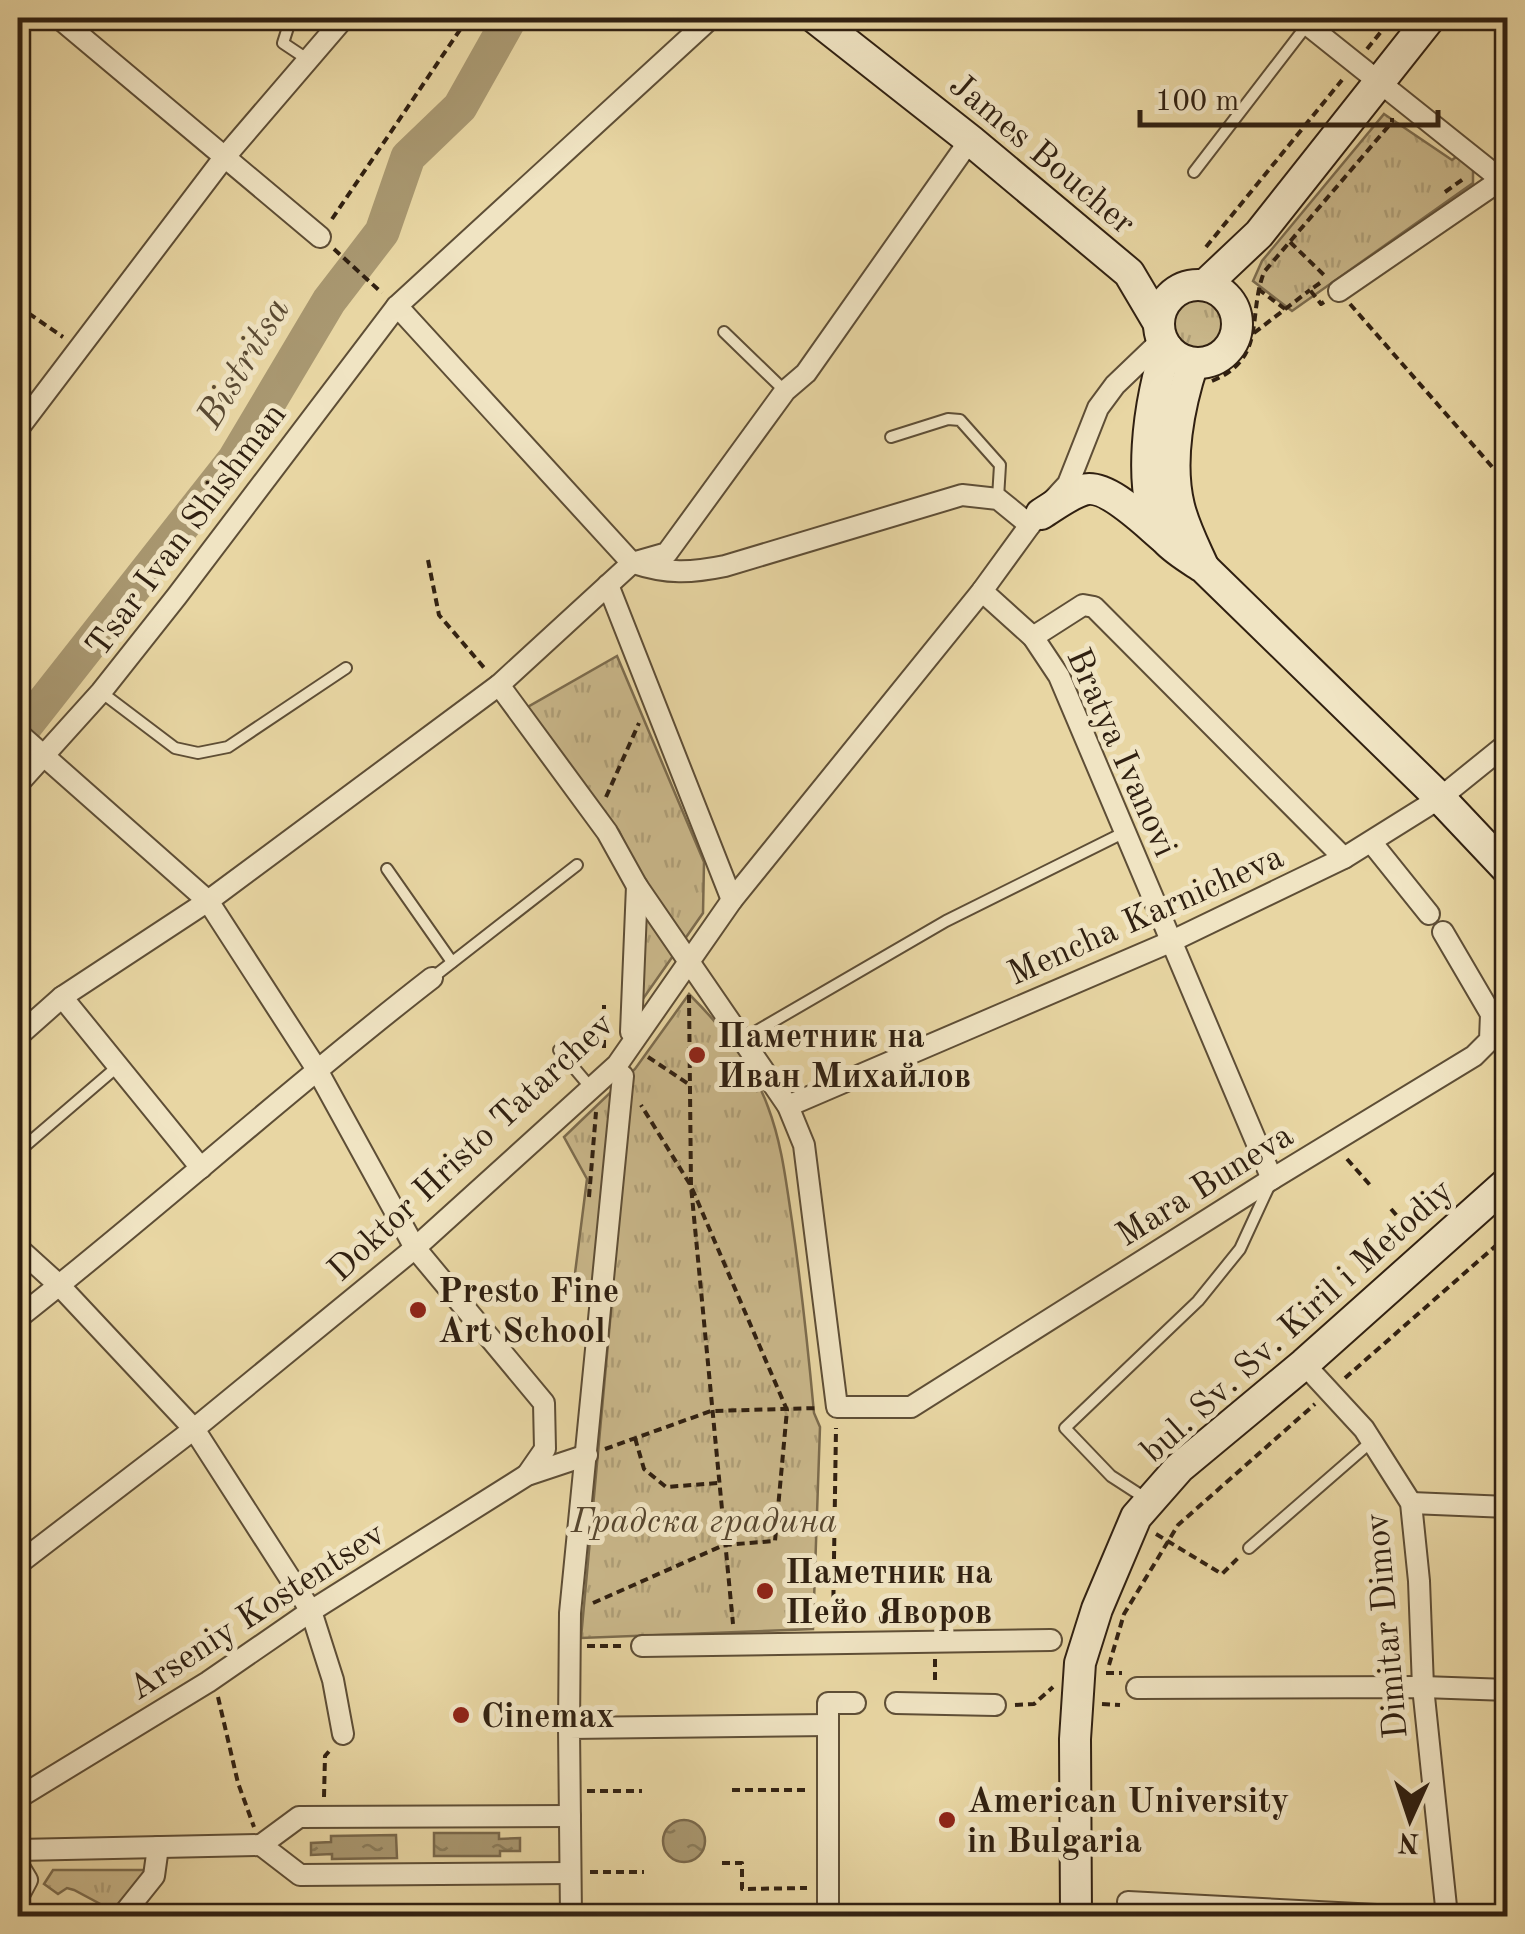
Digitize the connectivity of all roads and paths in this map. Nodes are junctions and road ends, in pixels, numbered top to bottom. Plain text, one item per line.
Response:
1 (58, 18) edge
2 (291, 18) edge
3 (342, 18) edge
4 (468, 18) edge
5 (710, 18) edge
6 (815, 18) edge
7 (1392, 18) edge
8 (1430, 18) edge
9 (1303, 21) edge
10 (308, 60) junction
11 (1373, 85) junction
12 (970, 140) junction
13 (223, 159) junction
14 (1194, 172) dead end
15 (1506, 179) edge
16 (1259, 234) junction
17 (320, 238) junction
18 (1290, 242) junction
19 (1202, 253) dead end
20 (1129, 273) junction
21 (1333, 284) junction
22 (1194, 287) junction
23 (1310, 290) dead end
24 (1245, 296) junction
25 (18, 306) edge
26 (397, 306) junction
27 (1285, 309) junction
28 (724, 332) dead end
29 (1253, 333) junction
30 (80, 349) junction
31 (1177, 351) junction
32 (785, 391) junction
33 (18, 429) edge
34 (891, 437) dead end
35 (1508, 485) edge
36 (998, 499) junction
37 (1035, 520) junction
38 (1166, 540) junction
39 (428, 560) dead end
40 (632, 563) junction
41 (1204, 568) junction
42 (608, 585) junction
43 (982, 591) junction
44 (1033, 637) junction
45 (346, 668) dead end
46 (499, 685) junction
47 (100, 692) junction
48 (650, 698) junction
49 (18, 733) edge
50 (1508, 743) edge
51 (42, 755) junction
52 (18, 784) edge
53 (1440, 798) junction
54 (596, 819) junction
55 (1125, 832) junction
56 (1372, 843) junction
57 (1344, 858) junction
58 (577, 864) dead end
59 (386, 870) dead end
60 (1508, 870) edge
61 (637, 886) junction
62 (208, 900) junction
63 (732, 900) junction
64 (1429, 914) dead end
65 (1442, 932) dead end
66 (1170, 942) junction
67 (688, 960) junction
68 (452, 962) junction
69 (432, 978) joint
70 (62, 997) junction
71 (604, 1006) dead end
72 (631, 1032) dead end
73 (18, 1036) edge
74 (742, 1040) junction
75 (604, 1045) dead end
76 (560, 1050) dead end
77 (653, 1060) dead end
78 (118, 1066) junction
79 (316, 1068) junction
80 (606, 1078) junction
81 (690, 1084) junction
82 (788, 1106) junction
83 (1332, 1142) junction
84 (18, 1152) edge
85 (201, 1168) junction
86 (1272, 1179) junction
87 (1508, 1182) edge
88 (1370, 1185) dead end
89 (691, 1186) junction
90 (589, 1199) dead end
91 (1391, 1209) dead end
92 (1508, 1235) edge
93 (18, 1248) edge
94 (415, 1248) junction
95 (1430, 1252) junction
96 (59, 1286) junction
97 (18, 1318) edge
98 (1304, 1364) junction
99 (1330, 1392) junction
100 (837, 1407) junction
101 (787, 1410) junction
102 (710, 1411) junction
103 (194, 1429) junction
104 (635, 1438) junction
105 (1372, 1441) junction
106 (586, 1455) junction
107 (528, 1475) junction
108 (718, 1483) junction
109 (1150, 1502) junction
110 (1411, 1504) junction
111 (1508, 1507) edge
112 (1156, 1534) dead end
113 (1167, 1541) junction
114 (724, 1544) junction
115 (1249, 1548) joint
116 (18, 1564) edge
117 (311, 1611) junction
118 (570, 1614) junction
119 (1051, 1640) dead end
120 (935, 1642) junction
121 (833, 1643) junction
122 (735, 1644) junction
123 (568, 1646) junction
124 (642, 1646) joint
125 (1108, 1665) dead end
126 (1106, 1673) dead end
127 (1130, 1680) joint
128 (208, 1682) junction
129 (1067, 1685) junction
130 (1423, 1687) junction
131 (1508, 1690) edge
132 (855, 1702) dead end
133 (896, 1703) dead end
134 (935, 1704) junction
135 (1034, 1704) dead end
136 (1102, 1704) dead end
137 (995, 1705) dead end
138 (1120, 1705) dead end
139 (828, 1725) junction
140 (568, 1728) junction
141 (344, 1734) dead end
142 (325, 1756) dead end
143 (642, 1790) dead end
144 (732, 1790) dead end
145 (828, 1790) junction
146 (593, 1791) dead end
147 (18, 1798) edge
148 (324, 1816) junction
149 (570, 1816) junction
150 (261, 1845) junction
151 (158, 1847) junction
152 (18, 1850) edge
153 (722, 1863) dead end
154 (18, 1865) edge
155 (570, 1872) junction
156 (593, 1872) dead end
157 (644, 1872) dead end
158 (828, 1888) junction
159 (18, 1897) edge
160 (1128, 1902) dead end
161 (122, 1916) edge
162 (571, 1916) edge
163 (828, 1916) edge
164 (1076, 1916) edge
165 (1396, 1916) edge
166 (1446, 1916) edge

1 - 13 street
2 - 10 lane
3 - 10 street
4 - 17 path
5 - 26 street, Tsar Ivan Shishman
6 - 12 street, James Boucher
7 - 11 path
8 - 11 street
9 - 11 street
9 - 14 lane
10 - 13 street
11 - 15 street
11 - 16 street
11 - 18 path
11 - 19 path
12 - 20 street, James Boucher
12 - 32 street
13 - 17 street
13 - 30 street
15 - 21 street
16 - 22 street
16 - 24 street
17 - 26 path
18 - 21 path
18 - 24 path
20 - 22 street
20 - 31 street
21 - 35 path
22 - 24 street
22 - 31 street
23 - 27 path
24 - 27 path
24 - 29 path
24 - 31 street
25 - 30 path
26 - 40 street
26 - 47 street, Tsar Ivan Shishman
27 - 29 path
28 - 32 lane
29 - 31 path
30 - 33 street
31 - 37 street, Doktor Hristo Tatarchev
31 - 38 street
31 - 41 street
32 - 40 street
34 - 36 lane
36 - 37 street
36 - 40 street
37 - 38 street
37 - 43 street, Doktor Hristo Tatarchev
38 - 41 street
39 - 46 path
40 - 42 street
41 - 53 street
42 - 46 street
42 - 48 street
43 - 44 street, Bratya Ivanovi
43 - 63 street, Doktor Hristo Tatarchev
44 - 55 street, Bratya Ivanovi
44 - 57 street
45 - 47 lane
46 - 54 street
46 - 62 street
47 - 51 street, Tsar Ivan Shishman
48 - 54 path
48 - 63 street
49 - 51 street
50 - 53 street, Mencha Karnicheva
51 - 52 street, Tsar Ivan Shishman
51 - 62 street
53 - 56 street, Mencha Karnicheva
53 - 60 street
54 - 61 street
55 - 66 street, Bratya Ivanovi
55 - 74 lane
56 - 57 street, Mencha Karnicheva
56 - 64 street
57 - 66 street, Mencha Karnicheva
58 - 68 lane
59 - 68 lane
61 - 67 street
61 - 72 street
62 - 70 street
62 - 79 street
63 - 67 street, Doktor Hristo Tatarchev
65 - 83 street, Mara Buneva
66 - 82 street, Mencha Karnicheva
66 - 86 street, Bratya Ivanovi
67 - 74 street
67 - 80 street, Doktor Hristo Tatarchev
67 - 81 path
68 - 69 lane
69 - 79 street
70 - 73 street
70 - 78 street
71 - 75 path
74 - 82 street
76 - 80 lane
77 - 81 path
78 - 84 lane
78 - 85 street
79 - 85 street
79 - 94 street
80 - 89 path
80 - 90 path
80 - 94 street, Doktor Hristo Tatarchev
80 - 106 street
81 - 89 path
82 - 100 street
83 - 86 street, Mara Buneva
83 - 88 path
85 - 96 street
86 - 100 street, Mara Buneva
86 - 109 lane
87 - 95 street, bul. Sv. Sv. Kiril i Metodiy
89 - 101 path
89 - 102 path
91 - 95 path
92 - 99 path
93 - 96 street
94 - 103 street, Doktor Hristo Tatarchev
94 - 107 street
95 - 98 street, bul. Sv. Sv. Kiril i Metodiy
96 - 97 street
96 - 103 street
98 - 99 street, Dimitar Dimov
98 - 109 street, bul. Sv. Sv. Kiril i Metodiy
99 - 105 street, Dimitar Dimov
99 - 113 path
100 - 101 path
100 - 121 path
101 - 102 path
101 - 114 path
102 - 104 path
102 - 108 path
103 - 116 street, Doktor Hristo Tatarchev
103 - 117 street
104 - 106 path
104 - 108 path
105 - 110 street, Dimitar Dimov
105 - 115 lane
106 - 107 street, Arseniy Kostentsev
106 - 118 street
107 - 117 street, Arseniy Kostentsev
108 - 114 path
109 - 129 street, bul. Sv. Sv. Kiril i Metodiy
110 - 111 street
110 - 130 street, Dimitar Dimov
112 - 113 path
113 - 115 path
113 - 125 path
114 - 118 path
114 - 122 path
117 - 128 street, Arseniy Kostentsev
117 - 141 street
118 - 123 street
119 - 120 street
120 - 121 street
120 - 134 path
121 - 122 street
122 - 124 street
123 - 124 path
123 - 140 street
126 - 127 path
127 - 130 street
128 - 147 street, Arseniy Kostentsev
128 - 150 path
129 - 135 path
129 - 164 street, bul. Sv. Sv. Kiril i Metodiy
130 - 131 street
130 - 166 street, Dimitar Dimov
132 - 139 street
133 - 134 street
134 - 137 street
136 - 138 path
139 - 140 street
139 - 145 street
140 - 149 street
142 - 148 path
143 - 146 path
144 - 145 path
145 - 158 street
148 - 149 street
148 - 150 street
149 - 155 street
150 - 151 street
150 - 155 street
151 - 152 street
151 - 161 street
153 - 158 path
154 - 159 street
155 - 162 street
156 - 157 path
158 - 163 street
160 - 165 street

